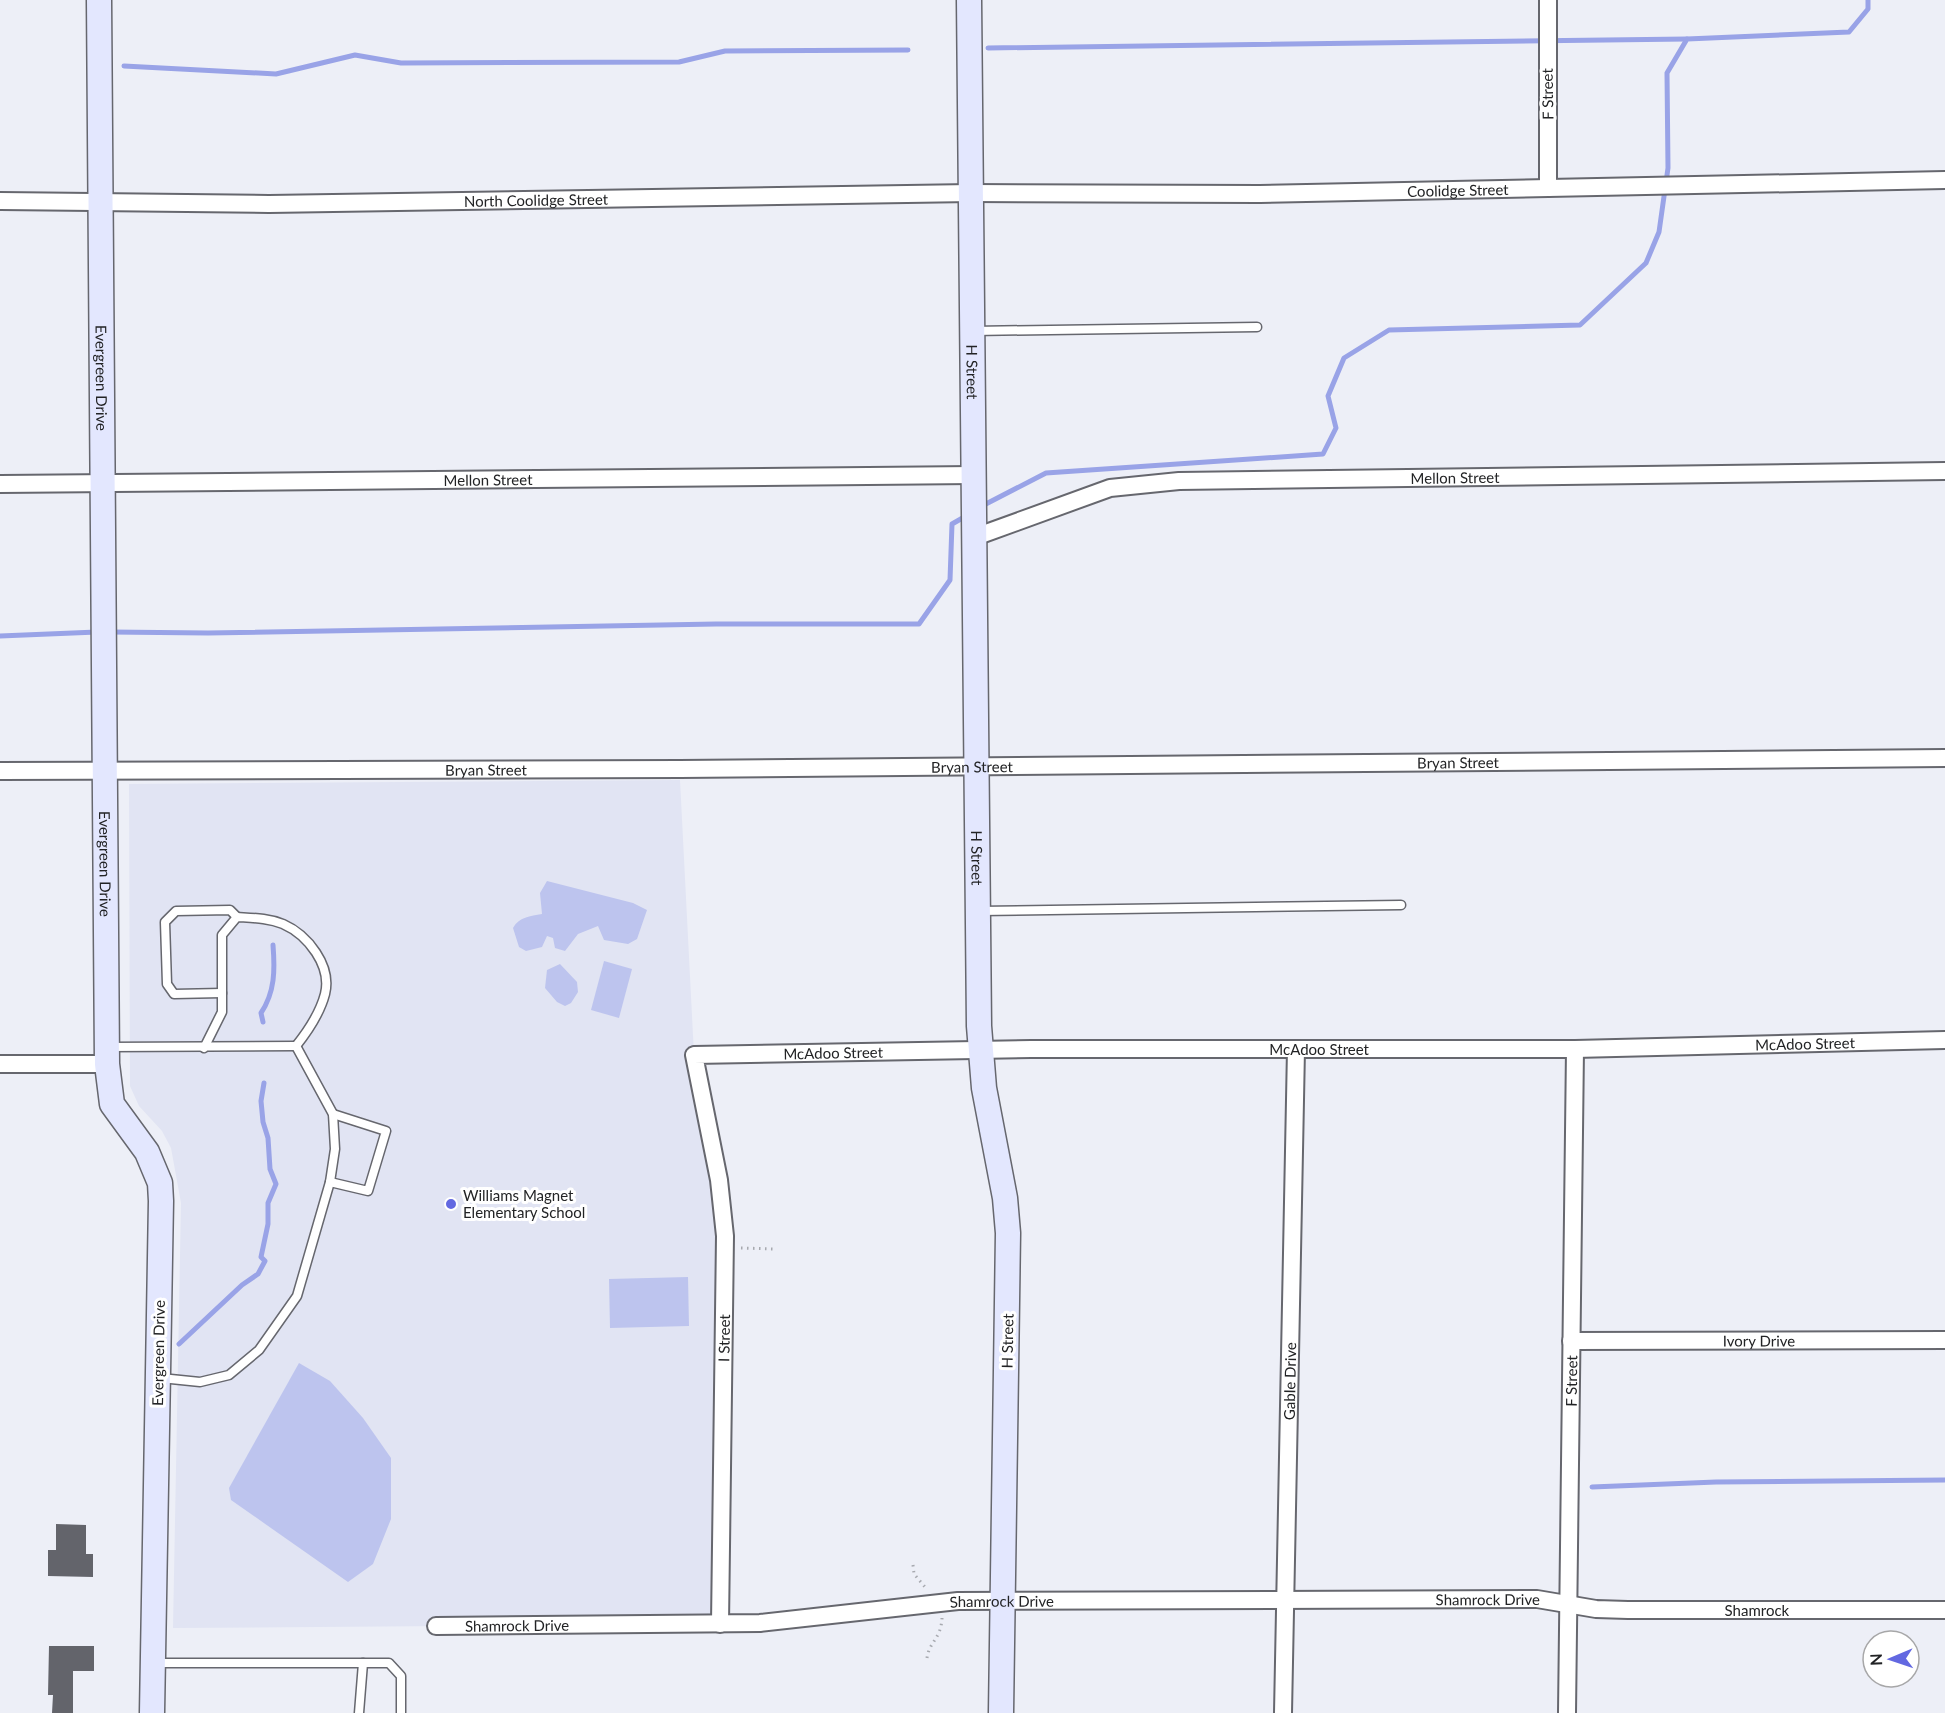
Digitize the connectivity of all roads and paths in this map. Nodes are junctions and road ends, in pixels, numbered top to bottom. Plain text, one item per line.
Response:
1 (99, 0) edge
2 (969, 0) edge
3 (1548, 0) edge
4 (1945, 180) edge
5 (1548, 188) junction
6 (971, 193) junction
7 (0, 201) edge
8 (100, 204) junction
9 (1257, 327) dead end
10 (973, 331) junction
11 (1945, 471) edge
12 (102, 482) junction
13 (974, 482) junction
14 (0, 484) edge
15 (975, 530) junction
16 (1945, 758) edge
17 (977, 766) junction
18 (106, 770) junction
19 (0, 771) edge
20 (1401, 904) dead end
21 (978, 911) junction
22 (237, 917) junction
23 (222, 993) junction
24 (1945, 1040) edge
25 (296, 1046) junction
26 (204, 1048) junction
27 (1296, 1049) junction
28 (1575, 1049) junction
29 (982, 1050) junction
30 (694, 1054) joint
31 (107, 1055) junction
32 (0, 1064) edge
33 (333, 1114) junction
34 (330, 1182) junction
35 (725, 1248) junction
36 (774, 1249) dead end
37 (1571, 1341) junction
38 (1945, 1341) edge
39 (158, 1378) junction
40 (913, 1565) dead end
41 (1003, 1601) junction
42 (1285, 1601) junction
43 (933, 1603) junction
44 (1568, 1605) junction
45 (1945, 1610) edge
46 (720, 1624) junction
47 (436, 1626) dead end
48 (927, 1658) dead end
49 (153, 1663) junction
50 (363, 1663) junction
51 (153, 1713) edge
52 (359, 1713) edge
53 (401, 1713) edge
54 (1001, 1713) edge
55 (1283, 1713) edge
56 (1567, 1713) edge

1 - 8 street, Evergreen Drive
2 - 6 street, H Street
3 - 5 street, F Street
4 - 5 street, Coolidge Street
5 - 6 street, Coolidge Street
6 - 8 street, North Coolidge Street
6 - 10 street, H Street
7 - 8 street, North Coolidge Street
8 - 12 street, Evergreen Drive
9 - 10 lane
10 - 13 street, H Street
11 - 15 street, Mellon Street
12 - 13 street, Mellon Street
12 - 14 street, Mellon Street
12 - 18 street, Evergreen Drive
13 - 15 street, H Street
15 - 17 street, H Street
16 - 17 street, Bryan Street
17 - 18 street, Bryan Street
17 - 21 street, H Street
18 - 19 street, Bryan Street
18 - 31 street, Evergreen Drive
20 - 21 lane
21 - 29 street, H Street
22 - 23 lane
22 - 23 lane
22 - 25 lane
23 - 26 lane
24 - 28 street, McAdoo Street
25 - 26 lane
25 - 33 lane
26 - 31 lane
27 - 28 street, McAdoo Street
27 - 29 street, McAdoo Street
27 - 42 street, Gable Drive
28 - 37 street, F Street
29 - 30 street, McAdoo Street
29 - 41 street, H Street
30 - 35 street, I Street
31 - 32 street
31 - 39 street, Evergreen Drive
33 - 34 lane
33 - 34 lane
34 - 39 lane
35 - 36 path
35 - 46 street, I Street
37 - 38 street, Ivory Drive
37 - 44 street, F Street
39 - 49 street, Evergreen Drive
40 - 43 path
41 - 42 street, Shamrock Drive
41 - 43 street, Shamrock Drive
41 - 54 street, H Street
42 - 44 street, Shamrock Drive
42 - 55 street, Gable Drive
43 - 46 street, Shamrock Drive
43 - 48 path
44 - 45 street, Shamrock
44 - 56 street, F Street
46 - 47 street, Shamrock Drive
49 - 50 lane
49 - 51 street, Evergreen Drive
50 - 52 lane
50 - 53 lane

